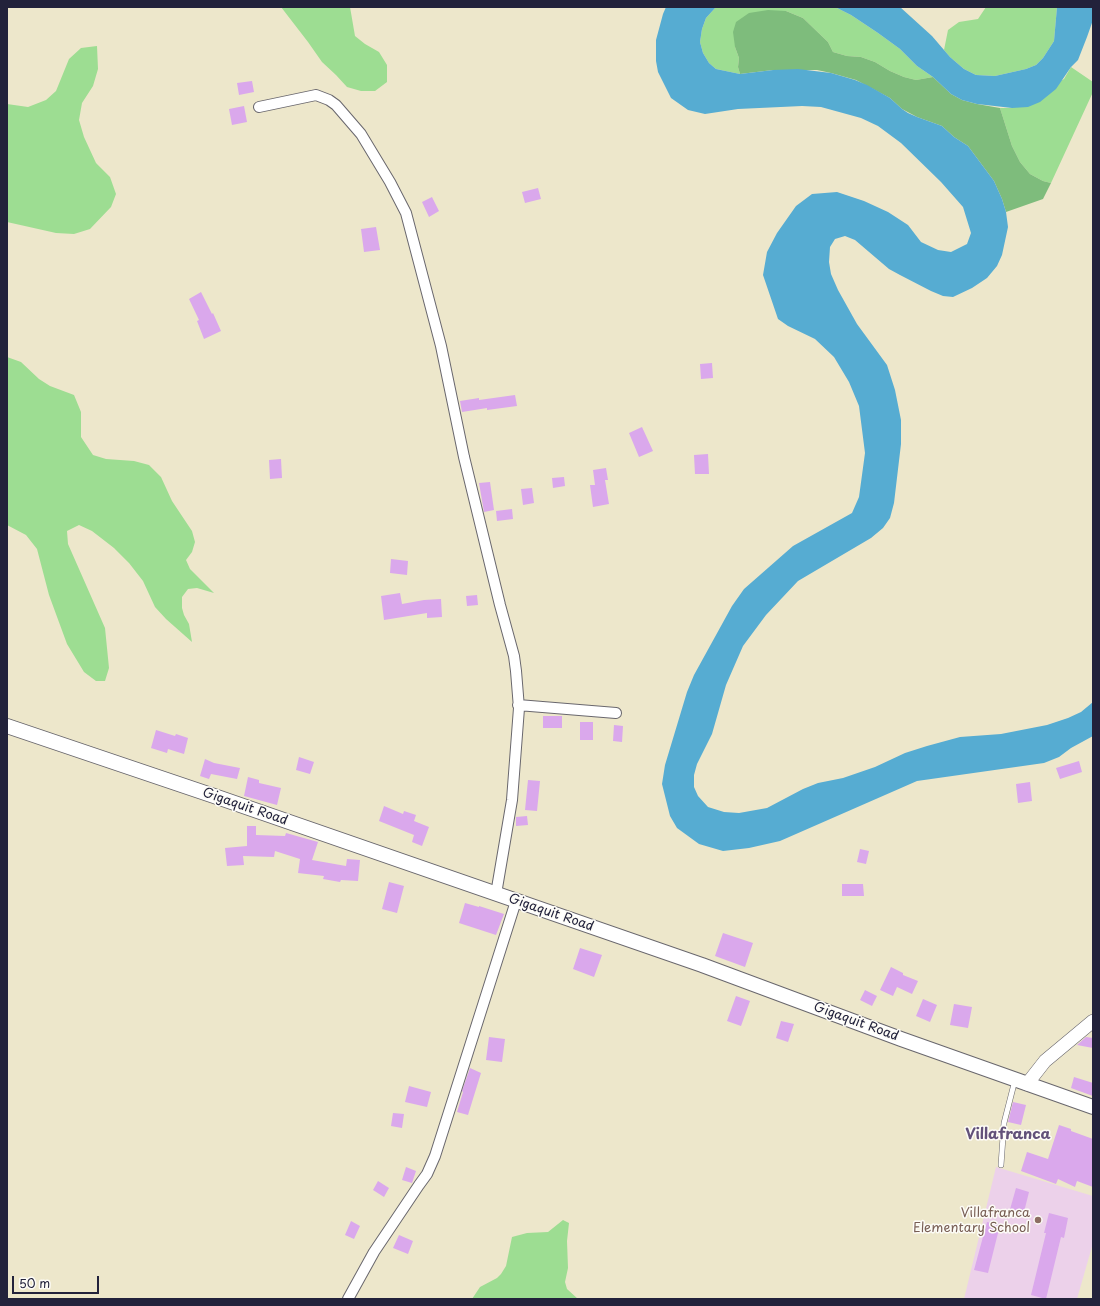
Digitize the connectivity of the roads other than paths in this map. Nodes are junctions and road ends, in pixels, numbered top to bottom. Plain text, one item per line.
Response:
1 (259, 107) dead end
2 (518, 706) junction
3 (616, 713) dead end
4 (7, 726) edge
5 (496, 894) junction
6 (516, 901) junction
7 (1093, 1021) edge
8 (1021, 1082) junction
9 (1093, 1107) edge
10 (1001, 1166) dead end
11 (348, 1299) edge

1 - 2 street
2 - 3 street
2 - 5 street
4 - 5 main road, Gigaquit Road
5 - 6 main road, Gigaquit Road
6 - 8 main road, Gigaquit Road
6 - 11 street
7 - 8 street
8 - 9 main road, Gigaquit Road
8 - 10 lane

